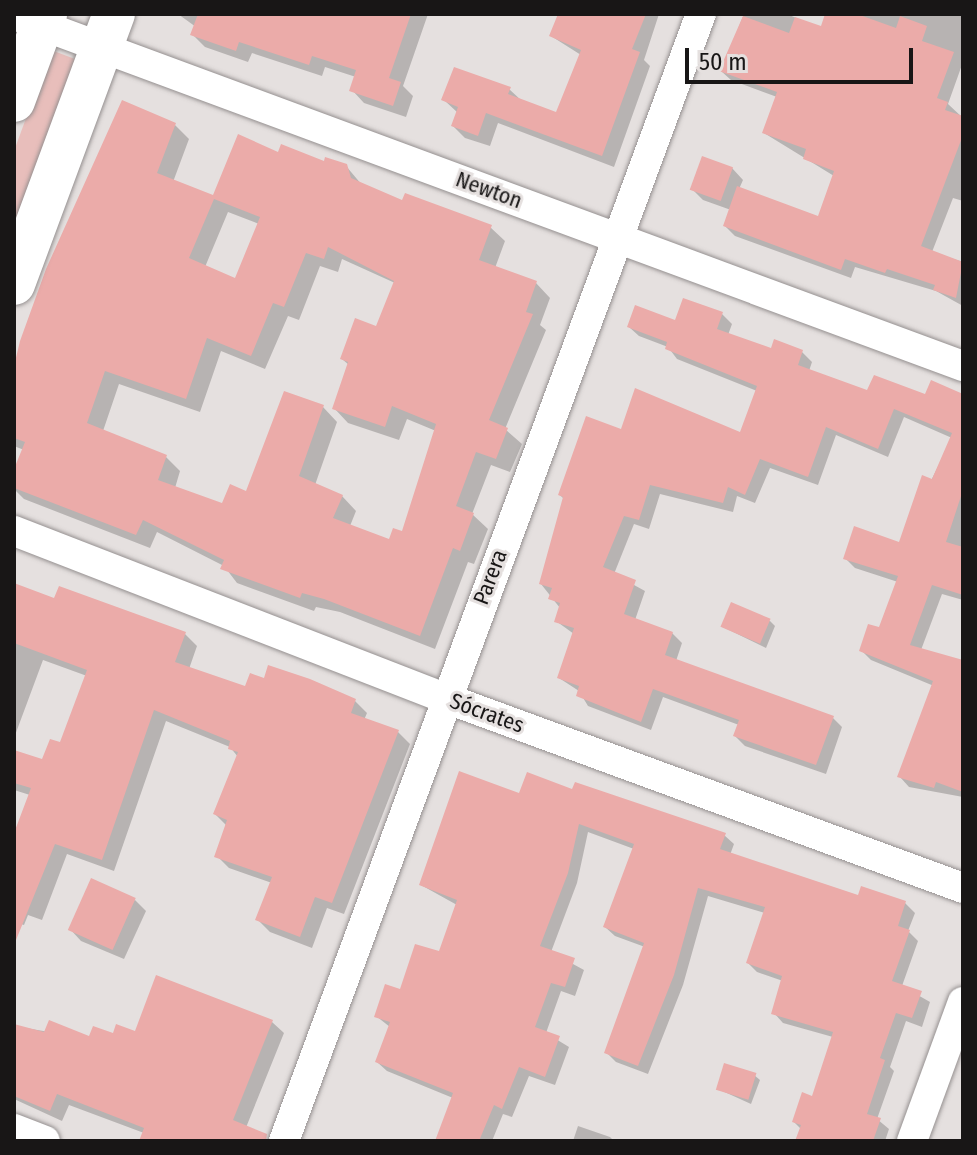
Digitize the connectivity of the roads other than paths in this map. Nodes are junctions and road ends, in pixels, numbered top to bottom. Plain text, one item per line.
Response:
1 (701, 14) edge
2 (34, 18) edge
3 (108, 30) edge
4 (14, 101) edge
5 (617, 238) junction
6 (14, 284) edge
7 (963, 366) edge
8 (14, 531) edge
9 (445, 698) junction
10 (963, 888) edge
11 (963, 1002) edge
12 (14, 1129) edge
13 (45, 1141) edge
14 (284, 1141) edge
15 (912, 1141) edge

1 - 5 street, Parera
2 - 3 street, Newton
2 - 4 main road
3 - 5 street, Newton
3 - 6 main road
5 - 7 street, Newton
5 - 9 street, Parera
8 - 9 street, Sócrates
9 - 10 street, Sócrates
9 - 14 street, Parera
11 - 15 street
12 - 13 street

